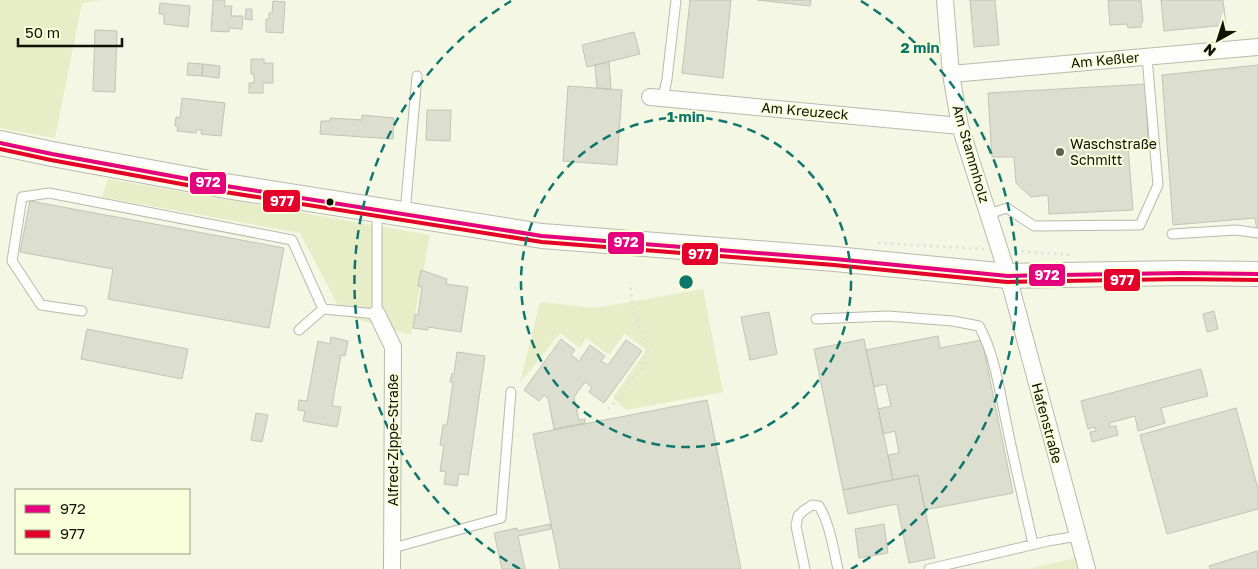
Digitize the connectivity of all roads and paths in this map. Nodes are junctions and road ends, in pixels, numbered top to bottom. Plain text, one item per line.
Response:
1 (676, 0) edge
2 (946, 0) edge
3 (1258, 47) edge
4 (1147, 57) junction
5 (951, 74) junction
6 (417, 76) dead end
7 (657, 98) joint
8 (960, 126) junction
9 (0, 143) edge
10 (377, 209) junction
11 (405, 213) junction
12 (988, 214) junction
13 (1258, 233) edge
14 (1172, 234) dead end
15 (870, 243) dead end
16 (999, 250) junction
17 (1075, 255) dead end
18 (1258, 274) edge
19 (1008, 276) junction
20 (630, 283) dead end
21 (323, 309) junction
22 (82, 311) dead end
23 (378, 314) junction
24 (816, 319) dead end
25 (299, 330) dead end
26 (511, 392) dead end
27 (608, 409) dead end
28 (1078, 536) junction
29 (1033, 544) junction
30 (392, 548) junction
31 (392, 569) edge
32 (805, 569) edge
33 (838, 569) edge
34 (929, 569) edge
35 (1087, 569) edge

1 - 7 lane
2 - 5 street, Am Stammholz
3 - 4 street, Am Keßler
4 - 5 street, Am Keßler
4 - 12 lane
5 - 8 street, Am Stammholz
6 - 11 lane
7 - 8 street, Am Kreuzeck
8 - 12 street, Am Stammholz
9 - 10 main road
10 - 11 main road
10 - 23 lane
11 - 19 main road
12 - 16 street, Am Stammholz
13 - 14 lane
15 - 16 path
16 - 17 path
16 - 19 street, Am Stammholz
18 - 19 main road
19 - 28 street, Hafenstraße
20 - 27 path
21 - 22 lane
21 - 23 lane
21 - 25 lane
23 - 30 street, Alfred-Zippe-Straße
24 - 29 lane
26 - 30 lane
28 - 29 lane
28 - 35 street, Hafenstraße
29 - 34 lane
30 - 31 street, Alfred-Zippe-Straße
32 - 33 lane

